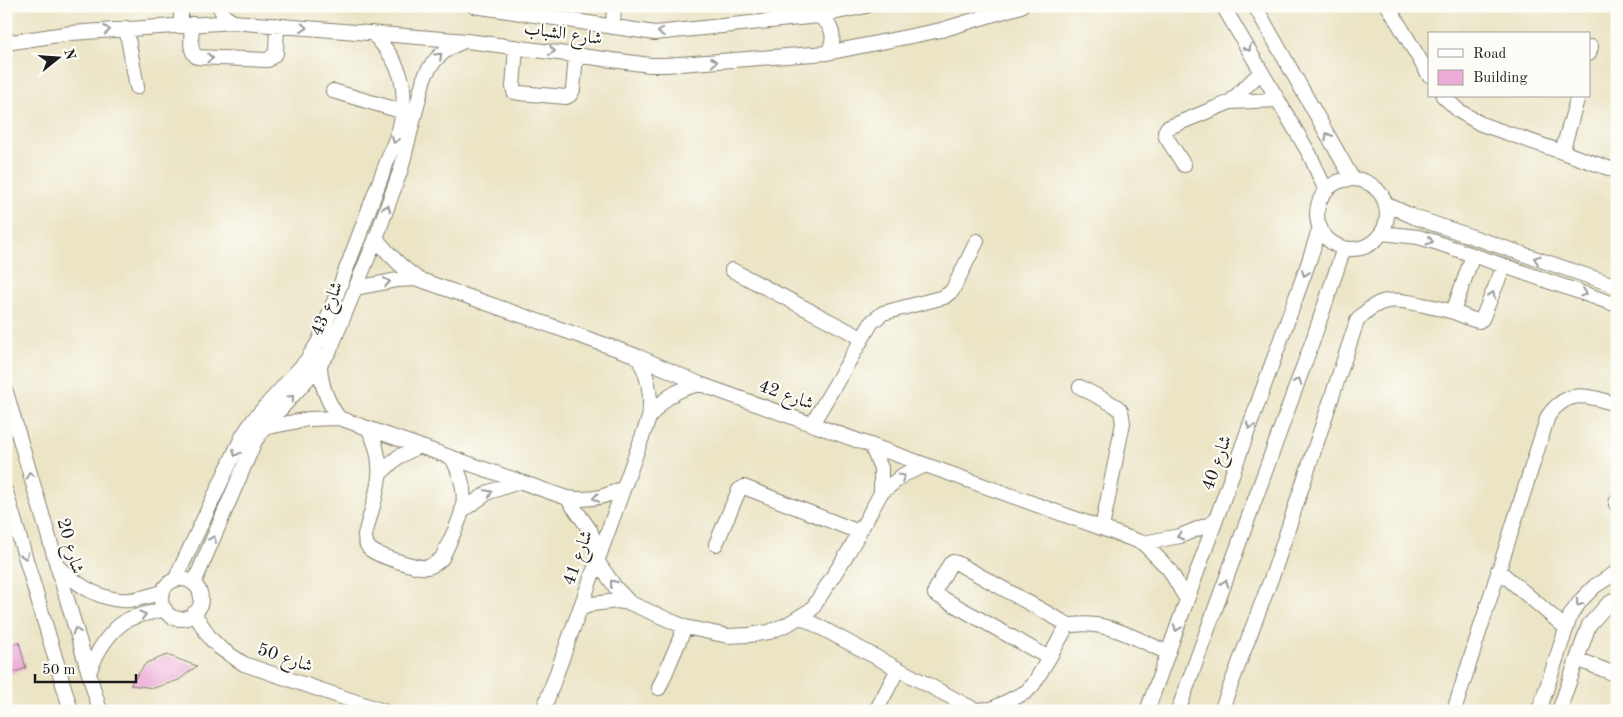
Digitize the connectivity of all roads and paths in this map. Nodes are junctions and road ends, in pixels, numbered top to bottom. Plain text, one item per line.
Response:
1 (182, 6) edge
2 (218, 6) edge
3 (474, 6) edge
4 (614, 6) edge
5 (866, 6) edge
6 (1021, 6) edge
7 (1223, 6) edge
8 (1255, 6) edge
9 (1388, 6) edge
10 (818, 16) junction
11 (233, 22) junction
12 (187, 24) junction
13 (277, 26) junction
14 (613, 27) junction
15 (126, 28) junction
16 (372, 33) junction
17 (467, 41) junction
18 (6, 43) edge
19 (516, 47) junction
20 (826, 53) junction
21 (576, 55) junction
22 (1262, 72) junction
23 (1428, 73) edge
24 (137, 86) dead end
25 (333, 92) dead end
26 (1445, 98) edge
27 (1577, 98) edge
28 (1278, 100) junction
29 (1230, 102) junction
30 (404, 112) junction
31 (1562, 152) junction
32 (1184, 164) dead end
33 (1617, 171) edge
34 (1352, 178) junction
35 (1326, 191) junction
36 (1386, 204) junction
37 (1320, 226) junction
38 (1382, 233) junction
39 (376, 238) junction
40 (978, 241) dead end
41 (1344, 248) junction
42 (1473, 255) junction
43 (1504, 266) junction
44 (732, 270) dead end
45 (418, 279) junction
46 (1617, 286) edge
47 (356, 288) junction
48 (1617, 305) edge
49 (1453, 312) junction
50 (862, 338) junction
51 (638, 356) junction
52 (320, 366) junction
53 (700, 384) junction
54 (1080, 387) dead end
55 (6, 392) edge
56 (1617, 405) edge
57 (339, 418) junction
58 (649, 418) junction
59 (812, 424) junction
60 (264, 428) junction
61 (368, 428) junction
62 (249, 438) junction
63 (871, 445) junction
64 (419, 446) junction
65 (452, 458) junction
66 (926, 465) junction
67 (381, 473) junction
68 (519, 482) junction
69 (624, 488) junction
70 (6, 492) edge
71 (881, 493) junction
72 (567, 498) junction
73 (462, 510) junction
74 (1216, 522) junction
75 (1102, 528) junction
76 (860, 532) junction
77 (1143, 543) junction
78 (716, 544) dead end
79 (598, 558) junction
80 (56, 564) junction
81 (1498, 570) junction
82 (1617, 572) edge
83 (175, 580) junction
84 (194, 584) junction
85 (163, 592) junction
86 (1617, 598) edge
87 (1187, 600) junction
88 (630, 604) junction
89 (165, 609) junction
90 (580, 609) junction
91 (194, 614) junction
92 (801, 617) junction
93 (685, 626) junction
94 (1067, 626) junction
95 (1566, 628) junction
96 (1560, 647) junction
97 (1168, 653) junction
98 (1578, 657) junction
99 (1049, 658) junction
100 (898, 669) junction
101 (89, 674) junction
102 (1617, 675) edge
103 (659, 688) dead end
104 (957, 706) edge
105 (975, 710) edge
106 (71, 711) edge
107 (100, 711) edge
108 (383, 711) edge
109 (543, 711) edge
110 (876, 711) edge
111 (1147, 711) edge
112 (1178, 711) edge
113 (1221, 711) edge
114 (1454, 711) edge
115 (1539, 711) edge
116 (1559, 711) edge

1 - 12 street
2 - 11 street
3 - 14 street, شارع الشباب
4 - 14 street
5 - 10 street, شارع الشباب
6 - 20 street, شارع الشباب
7 -> 22 street
34 -> 8 street
9 - 23 street
10 -> 14 street, شارع الشباب
10 - 20 street
11 - 12 street, شارع الشباب
11 - 13 street, شارع الشباب
12 -> 13 street
12 - 15 street, شارع الشباب
13 -> 16 street, شارع الشباب
18 -> 15 street, شارع الشباب
15 - 24 street
16 - 17 street, شارع الشباب
16 - 30 street, شارع 43
17 - 19 street, شارع الشباب
39 -> 17 street, شارع 43
19 -> 21 street, شارع الشباب
19 - 21 street
21 -> 20 street, شارع الشباب
22 - 28 street
22 - 29 street
25 - 30 street
26 - 31 street
27 - 31 street
28 - 29 street
28 - 35 street
29 - 32 street
30 -> 62 street, شارع 43
31 - 33 street
34 - 35 street
34 - 36 street
35 - 37 street
36 - 38 street
46 -> 36 street
37 - 41 street
37 -> 74 street, شارع 40
38 - 41 street
38 -> 42 street
39 - 45 street, شارع 42
39 - 47 street, شارع 43
40 - 50 street
112 -> 41 street
42 - 43 street
42 - 49 street
43 -> 48 street
49 -> 43 street
44 - 50 street
47 -> 45 street, شارع 42
45 - 51 street, شارع 42
47 - 52 street, شارع 43
49 - 113 street
50 - 59 street
51 - 53 street, شارع 42
51 - 58 street, شارع 41
52 - 57 street
60 -> 52 street, شارع 43
53 - 58 street, شارع 41
53 - 59 street, شارع 42
54 - 75 street
80 -> 55 street, شارع 20
56 - 81 street
57 - 60 street
57 - 61 street
58 - 69 street, شارع 41
59 - 63 street, شارع 42
60 - 62 street, شارع 43
61 - 64 street
61 - 67 street
62 -> 83 street, شارع 43
84 -> 62 street, شارع 43
63 - 66 street, شارع 42
63 - 71 street
64 - 65 street
64 - 67 street
65 - 68 street
65 - 73 street
71 -> 66 street
66 - 75 street, شارع 42
67 - 73 street
68 - 72 street
73 -> 68 street
69 -> 72 street
69 - 79 street, شارع 41
70 -> 106 street
71 - 76 street
72 - 79 street
74 -> 77 street
74 - 87 street, شارع 40
75 - 77 street, شارع 42
76 - 78 street
76 - 92 street
77 - 87 street, شارع 42
88 -> 79 street
79 - 90 street, شارع 41
80 - 85 street
101 -> 80 street, شارع 20
81 - 95 street
81 - 114 street
82 -> 95 street
83 - 84 street
83 - 85 street
84 - 91 street
85 - 89 street
86 - 98 street
87 -> 97 street, شارع 40
88 - 90 street
88 - 93 street
89 - 91 street
101 -> 89 street
90 - 109 street, شارع 41
91 - 108 street, شارع 50
92 - 93 street
92 - 100 street
93 - 103 street
94 - 97 street
94 - 99 street
94 - 99 street
95 - 96 street
96 - 98 street
96 - 115 street
97 - 111 street, شارع 40
98 - 102 street
98 - 116 street
99 - 105 street
100 - 104 street
100 - 110 street
101 - 107 street, شارع 20
104 - 105 street

